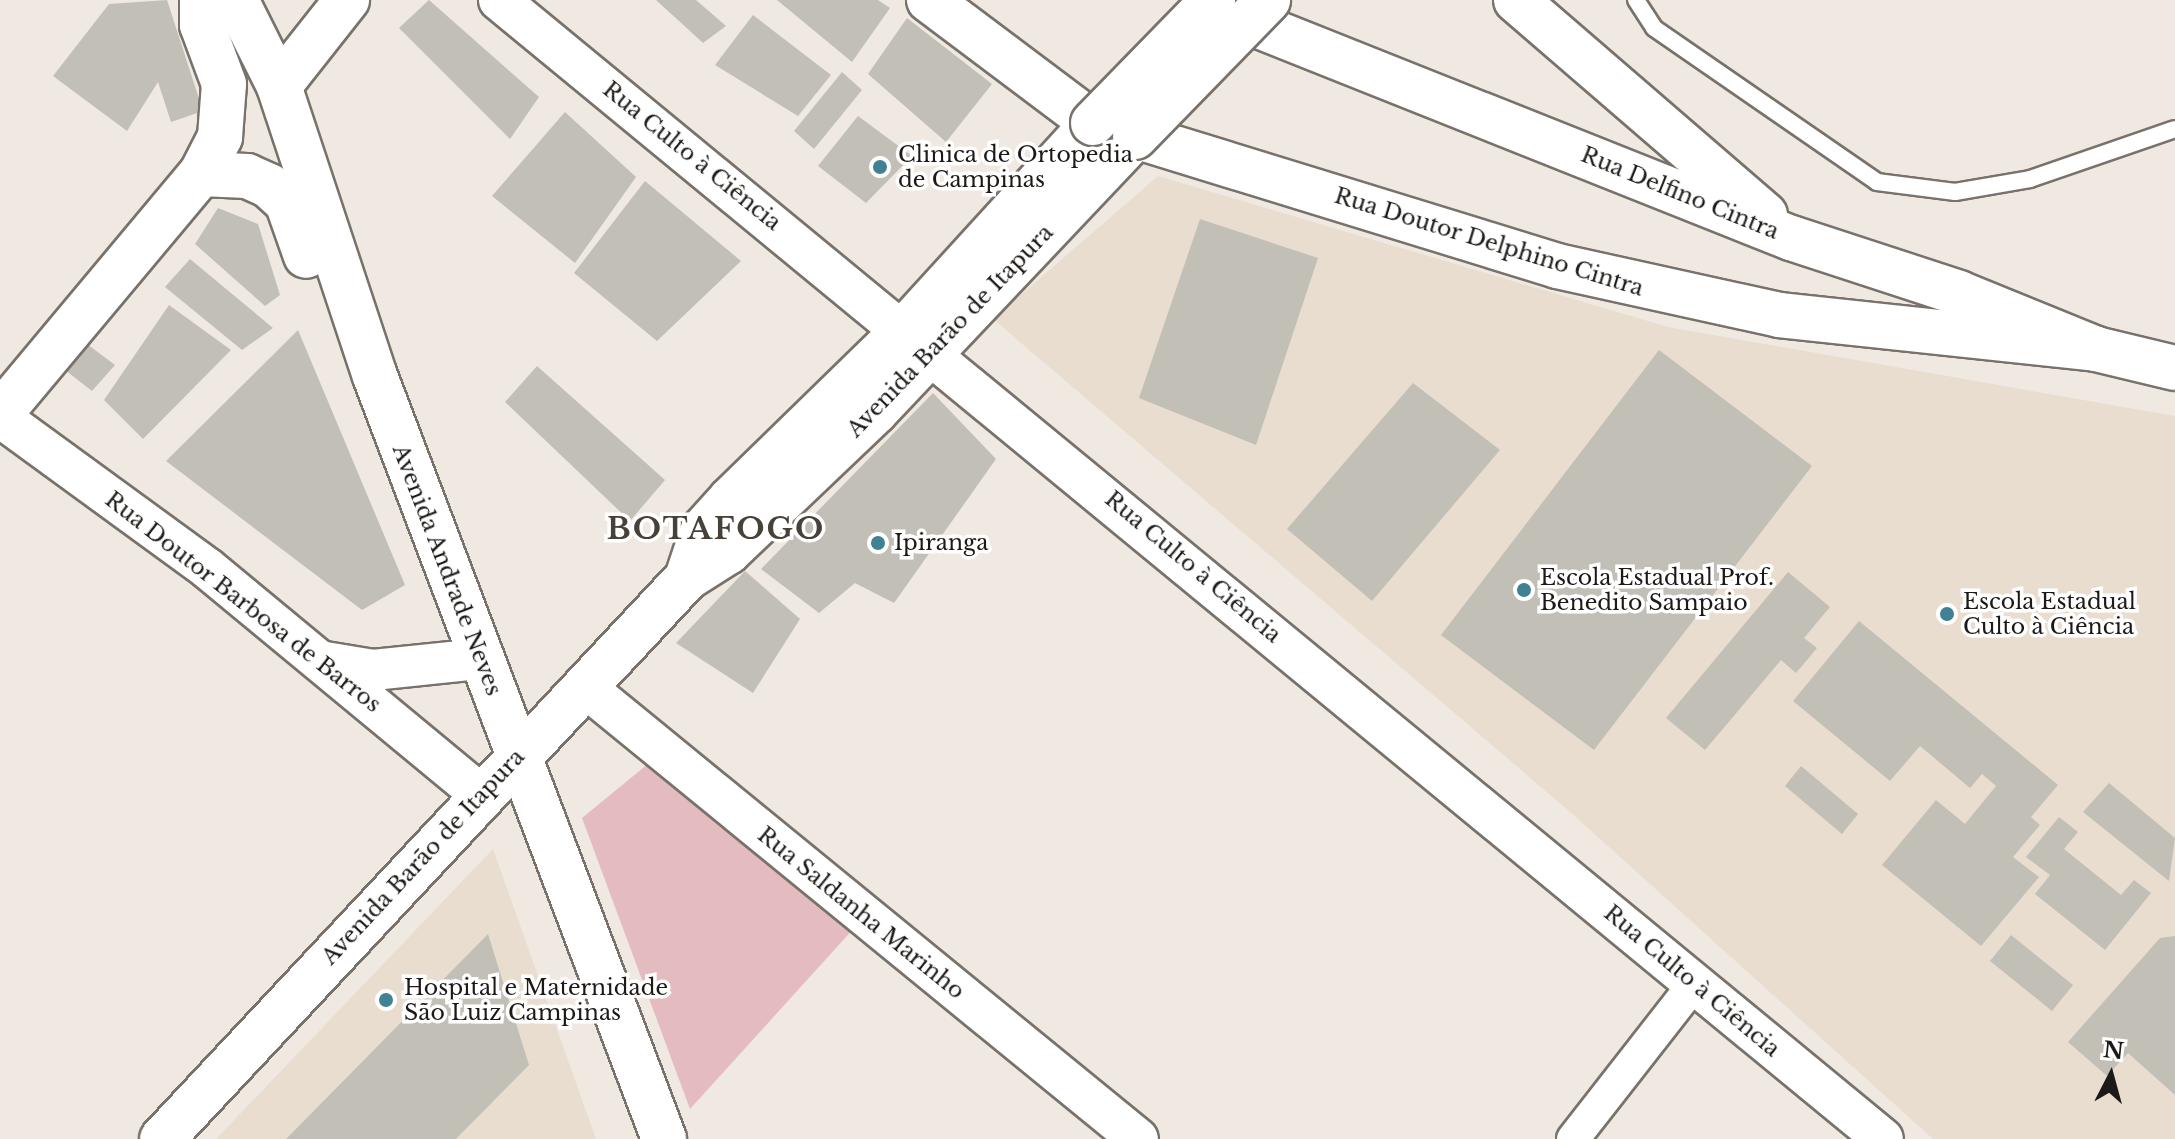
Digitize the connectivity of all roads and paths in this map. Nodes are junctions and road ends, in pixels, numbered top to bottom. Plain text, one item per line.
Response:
1 (202, 0) edge
2 (236, 0) edge
3 (347, 0) edge
4 (499, 0) edge
5 (929, 0) edge
6 (1192, 0) edge
7 (1213, 0) edge
8 (1268, 0) edge
9 (1516, 0) edge
10 (1636, 0) edge
11 (279, 86) junction
12 (1093, 123) junction
13 (2175, 129) edge
14 (1135, 137) junction
15 (201, 174) junction
16 (1791, 238) junction
17 (1848, 260) junction
18 (1835, 322) junction
19 (919, 340) junction
20 (2096, 349) junction
21 (2175, 368) edge
22 (375, 376) junction
23 (0, 416) edge
24 (480, 659) junction
25 (325, 662) junction
26 (585, 687) junction
27 (517, 755) junction
28 (480, 794) junction
29 (1695, 983) junction
30 (162, 1139) edge
31 (664, 1139) edge
32 (1138, 1139) edge
33 (1573, 1139) edge
34 (1883, 1139) edge

1 - 15 main road
2 - 11 main road, Avenida Andrade Neves
3 - 11 main road
4 - 19 street, Rua Culto à Ciência
5 - 12 main road, Rua Doutor Delphino Cintra
6 - 16 main road, Rua Delfino Cintra
7 - 12 main road, Avenida Barão de Itapura, bridge
8 - 14 main road, Avenida Barão de Itapura, bridge
9 - 16 main road
10 - 13 lane
11 - 22 main road, Avenida Andrade Neves
12 - 14 main road, Rua Doutor Delphino Cintra
12 - 19 main road, Avenida Barão de Itapura
14 - 18 main road, Rua Doutor Delphino Cintra
14 - 19 main road, Avenida Barão de Itapura
15 - 22 main road
15 - 23 main road
16 - 17 main road, Rua Delfino Cintra
17 - 18 main road
17 - 20 main road, Rua Delfino Cintra
18 - 20 main road, Rua Doutor Delphino Cintra
19 - 26 main road, Avenida Barão de Itapura
19 - 29 street, Rua Culto à Ciência
20 - 21 main road, Rua Delfino Cintra
22 - 24 main road, Avenida Andrade Neves
23 - 25 street, Rua Doutor Barbosa de Barros
24 - 25 street
24 - 27 main road, Avenida Andrade Neves
25 - 28 street, Rua Doutor Barbosa de Barros
26 - 27 main road, Avenida Barão de Itapura
26 - 32 street, Rua Saldanha Marinho
27 - 28 main road, Avenida Barão de Itapura
27 - 31 main road, Avenida Andrade Neves
28 - 30 main road, Avenida Barão de Itapura
29 - 33 street
29 - 34 street, Rua Culto à Ciência

